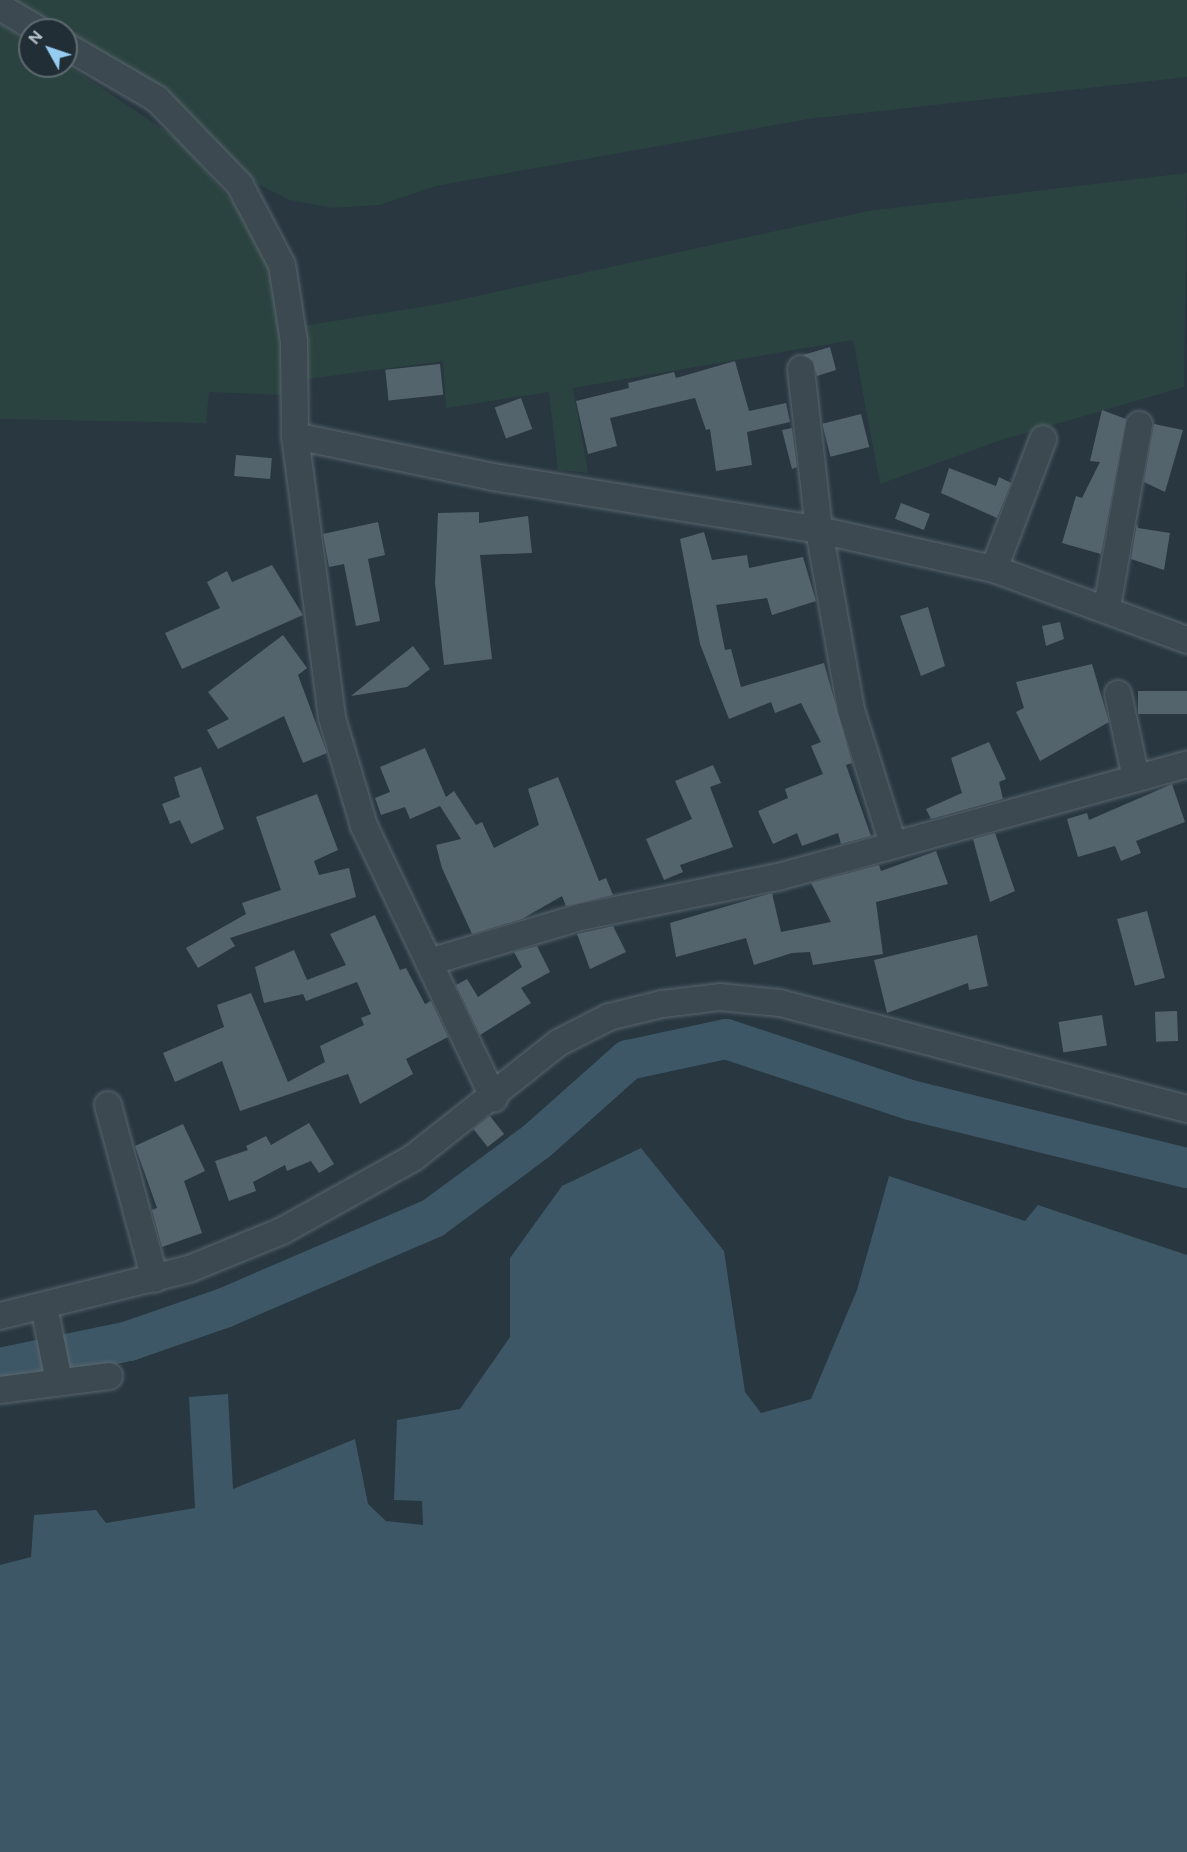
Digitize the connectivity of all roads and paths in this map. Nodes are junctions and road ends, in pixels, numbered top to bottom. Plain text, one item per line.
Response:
1 (0, 7) edge
2 (19, 18) edge
3 (78, 53) edge
4 (801, 369) dead end
5 (1139, 425) dead end
6 (295, 436) junction
7 (1043, 439) dead end
8 (819, 530) junction
9 (994, 569) junction
10 (1107, 608) junction
11 (1187, 640) edge
12 (1118, 694) dead end
13 (1187, 764) edge
14 (1136, 778) junction
15 (893, 844) junction
16 (429, 962) junction
17 (494, 1099) junction
18 (108, 1105) dead end
19 (1187, 1109) edge
20 (155, 1279) junction
21 (0, 1316) edge
22 (47, 1320) junction
23 (57, 1372) junction
24 (109, 1376) dead end
25 (0, 1390) edge

1 - 2 street
3 - 6 street
4 - 8 street
5 - 10 street
6 - 8 street
6 - 16 street
7 - 9 street
8 - 9 street
8 - 15 street
9 - 10 street
10 - 11 street
12 - 14 street
13 - 14 street
14 - 15 street
15 - 16 street
16 - 17 street
17 - 19 street
17 - 20 street
18 - 20 street
20 - 22 street
21 - 22 street
22 - 23 street
23 - 24 street
23 - 25 street

